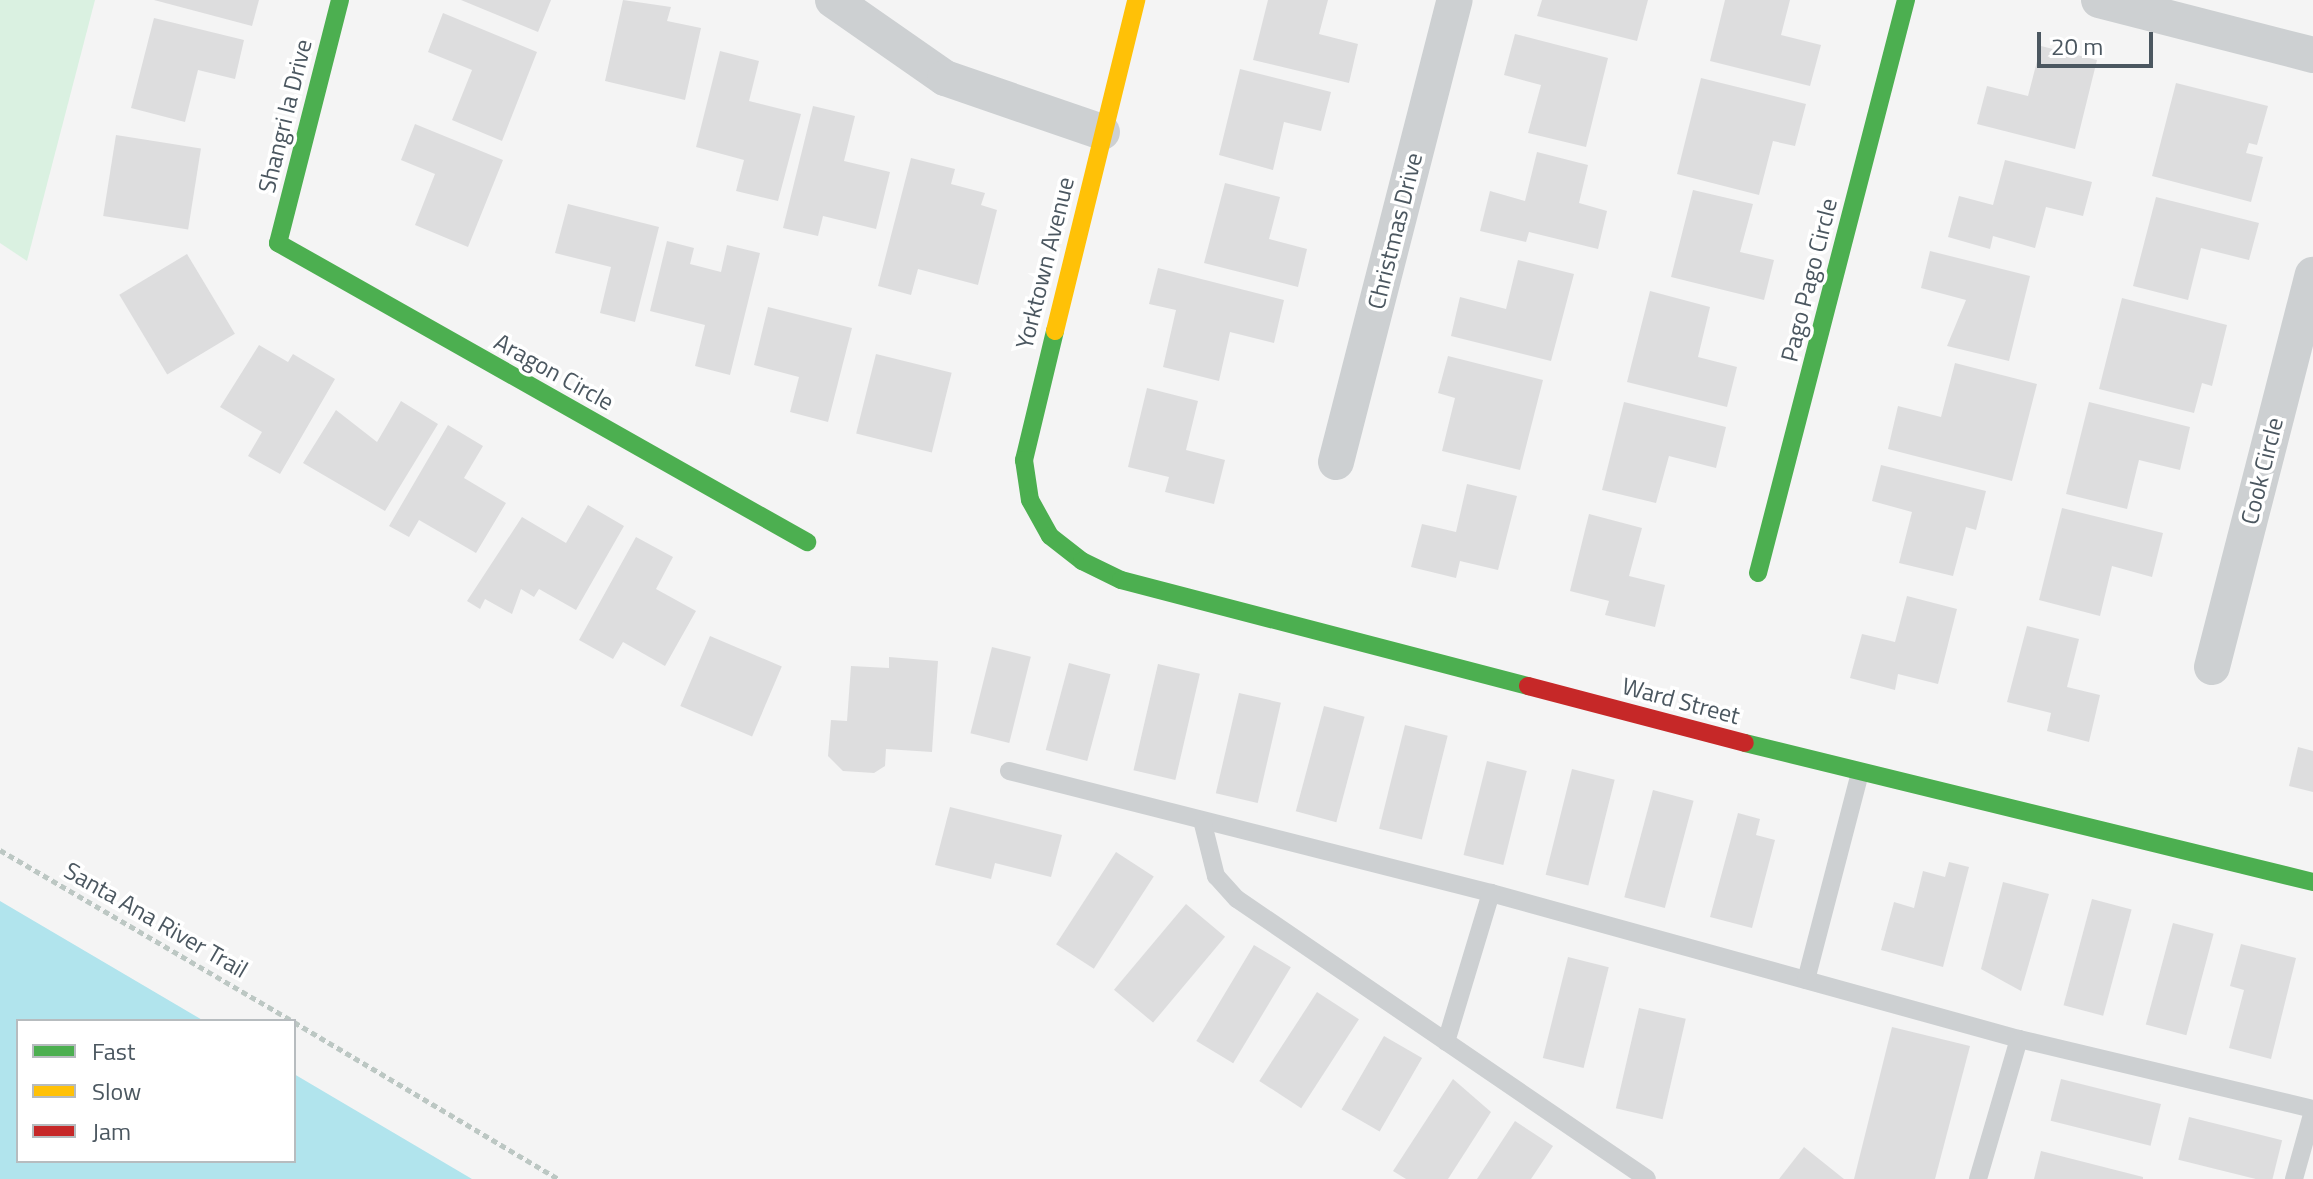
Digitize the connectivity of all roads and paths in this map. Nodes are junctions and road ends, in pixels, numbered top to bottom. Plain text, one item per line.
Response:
1 (340, 0) edge
2 (833, 0) edge
3 (1136, 0) edge
4 (1455, 0) edge
5 (1906, 0) edge
6 (2099, 0) edge
7 (2313, 55) edge
8 (1102, 132) junction
9 (278, 243) joint
10 (2313, 275) edge
11 (1336, 462) dead end
12 (1050, 536) joint
13 (807, 542) dead end
14 (1758, 573) dead end
15 (2212, 667) dead end
16 (1009, 771) dead end
17 (1860, 773) junction
18 (1203, 824) junction
19 (0, 850) edge
20 (2313, 882) edge
21 (1491, 893) junction
22 (1806, 980) junction
23 (290, 1019) edge
24 (296, 1023) edge
25 (2019, 1039) junction
26 (1446, 1042) junction
27 (2313, 1110) edge
28 (558, 1179) edge
29 (1647, 1179) edge
30 (1978, 1179) edge
31 (2294, 1179) edge

1 - 9 street, Shangri la Drive
2 - 8 street
3 - 8 street, Yorktown Avenue
4 - 11 street, Christmas Drive
5 - 14 street, Pago Pago Circle
6 - 7 street
8 - 12 street, Yorktown Avenue
9 - 13 street, Aragon Circle
10 - 15 street, Cook Circle
12 - 17 street, Ward Street
16 - 18 lane
17 - 20 street, Ward Street
17 - 22 lane
18 - 21 lane
18 - 26 lane
19 - 23 path, Santa Ana River Trail
21 - 22 lane
21 - 26 lane
22 - 25 lane
24 - 28 path, Santa Ana River Trail
25 - 27 lane
25 - 30 lane
26 - 29 lane
27 - 31 lane

